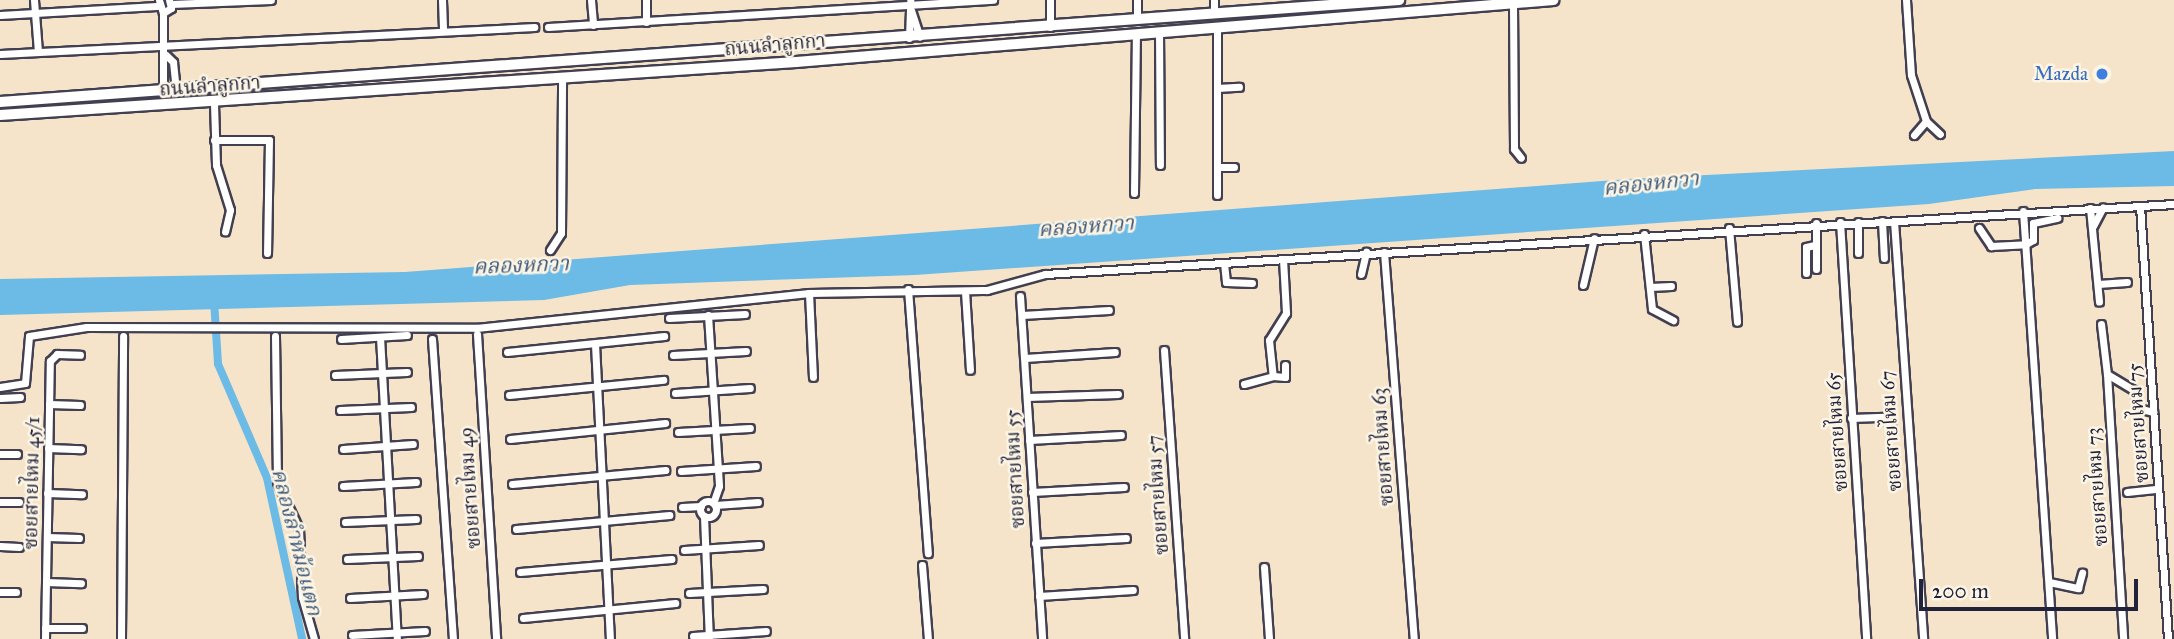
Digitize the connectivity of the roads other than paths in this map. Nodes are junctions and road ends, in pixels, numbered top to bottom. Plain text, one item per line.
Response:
1 (34, 0) edge
2 (271, 0) edge
3 (442, 0) edge
4 (591, 0) edge
5 (646, 0) edge
6 (993, 0) edge
7 (1051, 0) edge
8 (1137, 0) edge
9 (1214, 0) edge
10 (1399, 0) edge
11 (1553, 0) edge
12 (1906, 0) edge
13 (224, 1) edge
14 (170, 2) edge
15 (1342, 2) edge
16 (158, 3) edge
17 (1315, 3) edge
18 (1288, 4) edge
19 (1513, 4) junction
20 (1270, 5) edge
21 (911, 6) edge
22 (163, 13) junction
23 (1214, 13) junction
24 (35, 14) junction
25 (0, 15) edge
26 (1137, 19) junction
27 (646, 22) junction
28 (593, 25) junction
29 (1217, 26) junction
30 (534, 27) dead end
31 (548, 27) dead end
32 (1050, 27) junction
33 (443, 31) junction
34 (1160, 31) junction
35 (1136, 33) junction
36 (914, 38) junction
37 (166, 44) junction
38 (38, 52) junction
39 (0, 54) edge
40 (166, 55) junction
41 (660, 56) junction
42 (661, 71) junction
43 (562, 79) junction
44 (1239, 87) dead end
45 (1217, 88) junction
46 (176, 93) junction
47 (163, 94) junction
48 (0, 102) edge
49 (214, 104) junction
50 (0, 115) edge
51 (1926, 121) junction
52 (1940, 134) dead end
53 (1914, 135) dead end
54 (214, 140) junction
55 (1521, 158) dead end
56 (1160, 165) dead end
57 (1217, 167) junction
58 (1234, 167) dead end
59 (1134, 192) dead end
60 (1217, 195) dead end
61 (2174, 204) edge
62 (2140, 206) junction
63 (2103, 207) junction
64 (2090, 208) junction
65 (2023, 211) junction
66 (2057, 218) dead end
67 (1882, 221) junction
68 (1894, 221) junction
69 (1840, 222) junction
70 (1857, 222) junction
71 (1816, 223) junction
72 (2094, 226) junction
73 (1729, 228) junction
74 (1979, 228) dead end
75 (225, 232) dead end
76 (1644, 234) junction
77 (1594, 238) junction
78 (2026, 244) junction
79 (1815, 245) junction
80 (550, 250) dead end
81 (1366, 252) junction
82 (1384, 252) junction
83 (267, 253) dead end
84 (1858, 253) dead end
85 (1884, 258) dead end
86 (1283, 259) junction
87 (1224, 263) junction
88 (1816, 269) dead end
89 (1806, 273) dead end
90 (1361, 274) dead end
91 (2127, 282) dead end
92 (1252, 283) dead end
93 (2098, 284) junction
94 (1583, 285) dead end
95 (1671, 286) dead end
96 (1650, 287) junction
97 (908, 289) junction
98 (965, 291) junction
99 (809, 293) junction
100 (1020, 296) dead end
101 (2099, 302) dead end
102 (1109, 310) dead end
103 (745, 314) dead end
104 (708, 315) junction
105 (1022, 315) junction
106 (669, 318) dead end
107 (1673, 320) dead end
108 (1737, 322) dead end
109 (2101, 324) dead end
110 (477, 334) dead end
111 (407, 335) dead end
112 (123, 336) dead end
113 (275, 336) dead end
114 (664, 336) dead end
115 (380, 337) junction
116 (432, 339) dead end
117 (341, 340) dead end
118 (595, 344) junction
119 (1164, 350) dead end
120 (746, 351) dead end
121 (506, 352) dead end
122 (1115, 352) dead end
123 (710, 353) junction
124 (80, 355) dead end
125 (673, 355) dead end
126 (1025, 358) junction
127 (1285, 365) dead end
128 (970, 370) dead end
129 (407, 372) dead end
130 (382, 373) junction
131 (2107, 374) junction
132 (335, 375) dead end
133 (1273, 376) junction
134 (813, 377) dead end
135 (663, 380) dead end
136 (1244, 384) dead end
137 (597, 386) junction
138 (0, 387) edge
139 (750, 388) dead end
140 (712, 391) junction
141 (675, 393) dead end
142 (1118, 394) dead end
143 (509, 395) dead end
144 (20, 397) dead end
145 (1027, 397) junction
146 (0, 398) edge
147 (49, 404) junction
148 (80, 405) dead end
149 (411, 407) dead end
150 (384, 408) junction
151 (340, 410) dead end
152 (2153, 412) junction
153 (1851, 418) junction
154 (665, 424) dead end
155 (750, 428) dead end
156 (1892, 428) dead end
157 (599, 429) junction
158 (715, 430) junction
159 (678, 432) dead end
160 (1121, 435) dead end
161 (510, 439) dead end
162 (1029, 440) junction
163 (413, 444) dead end
164 (386, 446) junction
165 (48, 448) junction
166 (81, 449) dead end
167 (342, 449) dead end
168 (0, 454) edge
169 (17, 454) dead end
170 (756, 466) dead end
171 (718, 468) junction
172 (665, 470) dead end
173 (681, 471) dead end
174 (601, 475) junction
175 (416, 482) dead end
176 (388, 484) junction
177 (512, 484) dead end
178 (343, 486) dead end
179 (1124, 487) dead end
180 (2158, 489) junction
181 (1032, 492) junction
182 (2127, 492) dead end
183 (47, 493) junction
184 (82, 494) dead end
185 (0, 502) edge
186 (19, 502) dead end
187 (758, 502) dead end
188 (714, 504) junction
189 (701, 506) junction
190 (682, 507) dead end
191 (669, 515) dead end
192 (704, 516) junction
193 (416, 519) dead end
194 (390, 520) junction
195 (604, 521) junction
196 (345, 522) dead end
197 (516, 529) dead end
198 (47, 537) junction
199 (79, 538) dead end
200 (1126, 538) dead end
201 (1035, 543) junction
202 (759, 545) dead end
203 (0, 547) edge
204 (19, 547) dead end
205 (705, 548) junction
206 (684, 550) dead end
207 (928, 553) dead end
208 (418, 556) dead end
209 (392, 557) junction
210 (347, 559) dead end
211 (671, 559) dead end
212 (922, 565) dead end
213 (606, 566) junction
214 (1264, 566) dead end
215 (520, 572) dead end
216 (2082, 573) dead end
217 (46, 582) junction
218 (2049, 582) junction
219 (81, 583) dead end
220 (763, 589) dead end
221 (1133, 590) dead end
222 (0, 592) edge
223 (16, 592) dead end
224 (707, 592) junction
225 (689, 593) dead end
226 (423, 594) dead end
227 (394, 595) junction
228 (1039, 596) junction
229 (350, 598) dead end
230 (675, 603) dead end
231 (608, 610) junction
232 (523, 618) dead end
233 (45, 628) junction
234 (82, 628) dead end
235 (425, 631) dead end
236 (766, 631) dead end
237 (352, 635) dead end
238 (396, 636) edge
239 (693, 636) dead end
240 (709, 637) edge
241 (45, 639) edge
242 (121, 639) edge
243 (314, 639) edge
244 (453, 639) edge
245 (496, 639) edge
246 (610, 639) edge
247 (928, 639) edge
248 (1042, 639) edge
249 (1184, 639) edge
250 (1269, 639) edge
251 (1414, 639) edge
252 (1866, 639) edge
253 (1923, 639) edge
254 (2052, 639) edge
255 (2123, 639) edge
256 (2168, 639) edge

1 - 24 street
2 - 13 street
3 - 33 street
4 - 28 street
5 - 27 street
6 - 21 street
7 - 32 street
8 - 26 street
9 - 23 street
10 - 15 main road, ถนนลำลูกกา
11 - 19 main road, ถนนลำลูกกา
12 - 51 street
13 - 14 street
14 - 22 street
15 - 17 main road, ถนนลำลูกกา
16 - 22 street
16 - 24 street
17 - 18 main road, ถนนลำลูกกา
18 - 20 main road, ถนนลำลูกกา
19 - 29 main road, ถนนลำลูกกา
19 - 55 street
20 - 23 main road, ถนนลำลูกกา
21 - 27 street
21 - 36 street
22 - 37 street
23 - 26 main road, ถนนลำลูกกา
24 - 25 street
24 - 38 street
26 - 32 main road, ถนนลำลูกกา
27 - 28 street
28 - 31 street
29 - 34 main road, ถนนลำลูกกา
29 - 45 street
30 - 33 street
32 - 36 main road, ถนนลำลูกกา
33 - 37 street
34 - 35 main road, ถนนลำลูกกา
34 - 56 street
35 - 42 main road, ถนนลำลูกกา
35 - 59 street
36 - 41 main road, ถนนลำลูกกา
37 - 38 street
37 - 40 street
38 - 39 street
40 - 46 street
40 - 47 street
41 - 42 main road
41 - 46 main road, ถนนลำลูกกา
42 - 43 main road, ถนนลำลูกกา
43 - 49 main road, ถนนลำลูกกา
43 - 80 street
44 - 45 street
45 - 57 street
46 - 47 main road, ถนนลำลูกกา
47 - 48 main road, ถนนลำลูกกา
49 - 50 main road, ถนนลำลูกกา
49 - 54 street
51 - 52 street
51 - 53 street
54 - 75 street
54 - 83 street
57 - 58 street
57 - 60 street
61 - 62 street
62 - 63 street
62 - 152 street, ซอยสายไหม 75
63 - 64 street
63 - 72 street
64 - 65 street
64 - 72 street
65 - 68 street
65 - 78 street
66 - 78 street
67 - 68 street
67 - 70 street
67 - 85 street
68 - 253 street, ซอยสายไหม 67
69 - 70 street
69 - 71 street
69 - 153 street, ซอยสายไหม 65
70 - 84 street
71 - 73 street
71 - 79 street
72 - 93 street
73 - 76 street
73 - 108 street
74 - 78 street
76 - 77 street
76 - 96 street
77 - 82 street
77 - 94 street
78 - 218 street
79 - 88 street
79 - 89 street
81 - 82 street
81 - 86 street
81 - 90 street
82 - 251 street, ซอยสายไหม 63
86 - 87 street
86 - 133 street
87 - 92 street
87 - 98 street
91 - 93 street
93 - 101 street
95 - 96 street
96 - 107 street
97 - 98 street
97 - 99 street
97 - 207 street
98 - 128 street
99 - 134 street
99 - 138 street
100 - 105 street, ซอยสายไหม 55
102 - 105 street
103 - 104 street
104 - 106 street
104 - 123 street
105 - 126 street, ซอยสายไหม 55
109 - 131 street, ซอยสายไหม 73
110 - 245 street, ซอยสายไหม 49
111 - 115 street
112 - 242 street
113 - 243 street
114 - 118 street
115 - 117 street
115 - 130 street
116 - 244 street
118 - 121 street
118 - 137 street
119 - 249 street, ซอยสายไหม 57
120 - 123 street
122 - 126 street
123 - 125 street
123 - 140 street
124 - 147 street, ซอยสายไหม 45/1
126 - 145 street, ซอยสายไหม 55
127 - 133 street
129 - 130 street
130 - 132 street
130 - 150 street
131 - 152 street
131 - 255 street, ซอยสายไหม 73
133 - 136 street
135 - 137 street
137 - 143 street
137 - 157 street
139 - 140 street
140 - 141 street
140 - 158 street
142 - 145 street
144 - 146 street
145 - 162 street, ซอยสายไหม 55
147 - 148 street
147 - 165 street, ซอยสายไหม 45/1
149 - 150 street
150 - 151 street
150 - 164 street
152 - 180 street, ซอยสายไหม 75
153 - 156 street
153 - 252 street, ซอยสายไหม 65
154 - 157 street
155 - 158 street
157 - 161 street
157 - 174 street
158 - 159 street
158 - 171 street
160 - 162 street
162 - 181 street, ซอยสายไหม 55
163 - 164 street
164 - 167 street
164 - 176 street
165 - 166 street
165 - 183 street, ซอยสายไหม 45/1
168 - 169 street
170 - 171 street
171 - 173 street
171 - 188 street
172 - 174 street
174 - 177 street
174 - 195 street
175 - 176 street
176 - 178 street
176 - 194 street
179 - 181 street
180 - 182 street
180 - 256 street, ซอยสายไหม 75
181 - 201 street, ซอยสายไหม 55
183 - 184 street
183 - 198 street, ซอยสายไหม 45/1
185 - 186 street
187 - 188 street
188 - 189 street
188 - 192 street
189 - 190 street
189 - 192 street
191 - 195 street
192 - 205 street
193 - 194 street
194 - 196 street
194 - 209 street
195 - 197 street
195 - 213 street
198 - 199 street
198 - 217 street, ซอยสายไหม 45/1
200 - 201 street
201 - 228 street, ซอยสายไหม 55
202 - 205 street
203 - 204 street
205 - 206 street
205 - 224 street
208 - 209 street
209 - 210 street
209 - 227 street
211 - 213 street
212 - 247 street
213 - 215 street
213 - 231 street
214 - 250 street
216 - 218 street
217 - 219 street
217 - 233 street, ซอยสายไหม 45/1
218 - 254 street
220 - 224 street
221 - 228 street
222 - 223 street
224 - 225 street
224 - 240 street
226 - 227 street
227 - 229 street
227 - 238 street
228 - 248 street, ซอยสายไหม 55
230 - 231 street
231 - 232 street
231 - 246 street
233 - 234 street
233 - 241 street, ซอยสายไหม 45/1
235 - 238 street
236 - 240 street
237 - 238 street
239 - 240 street

